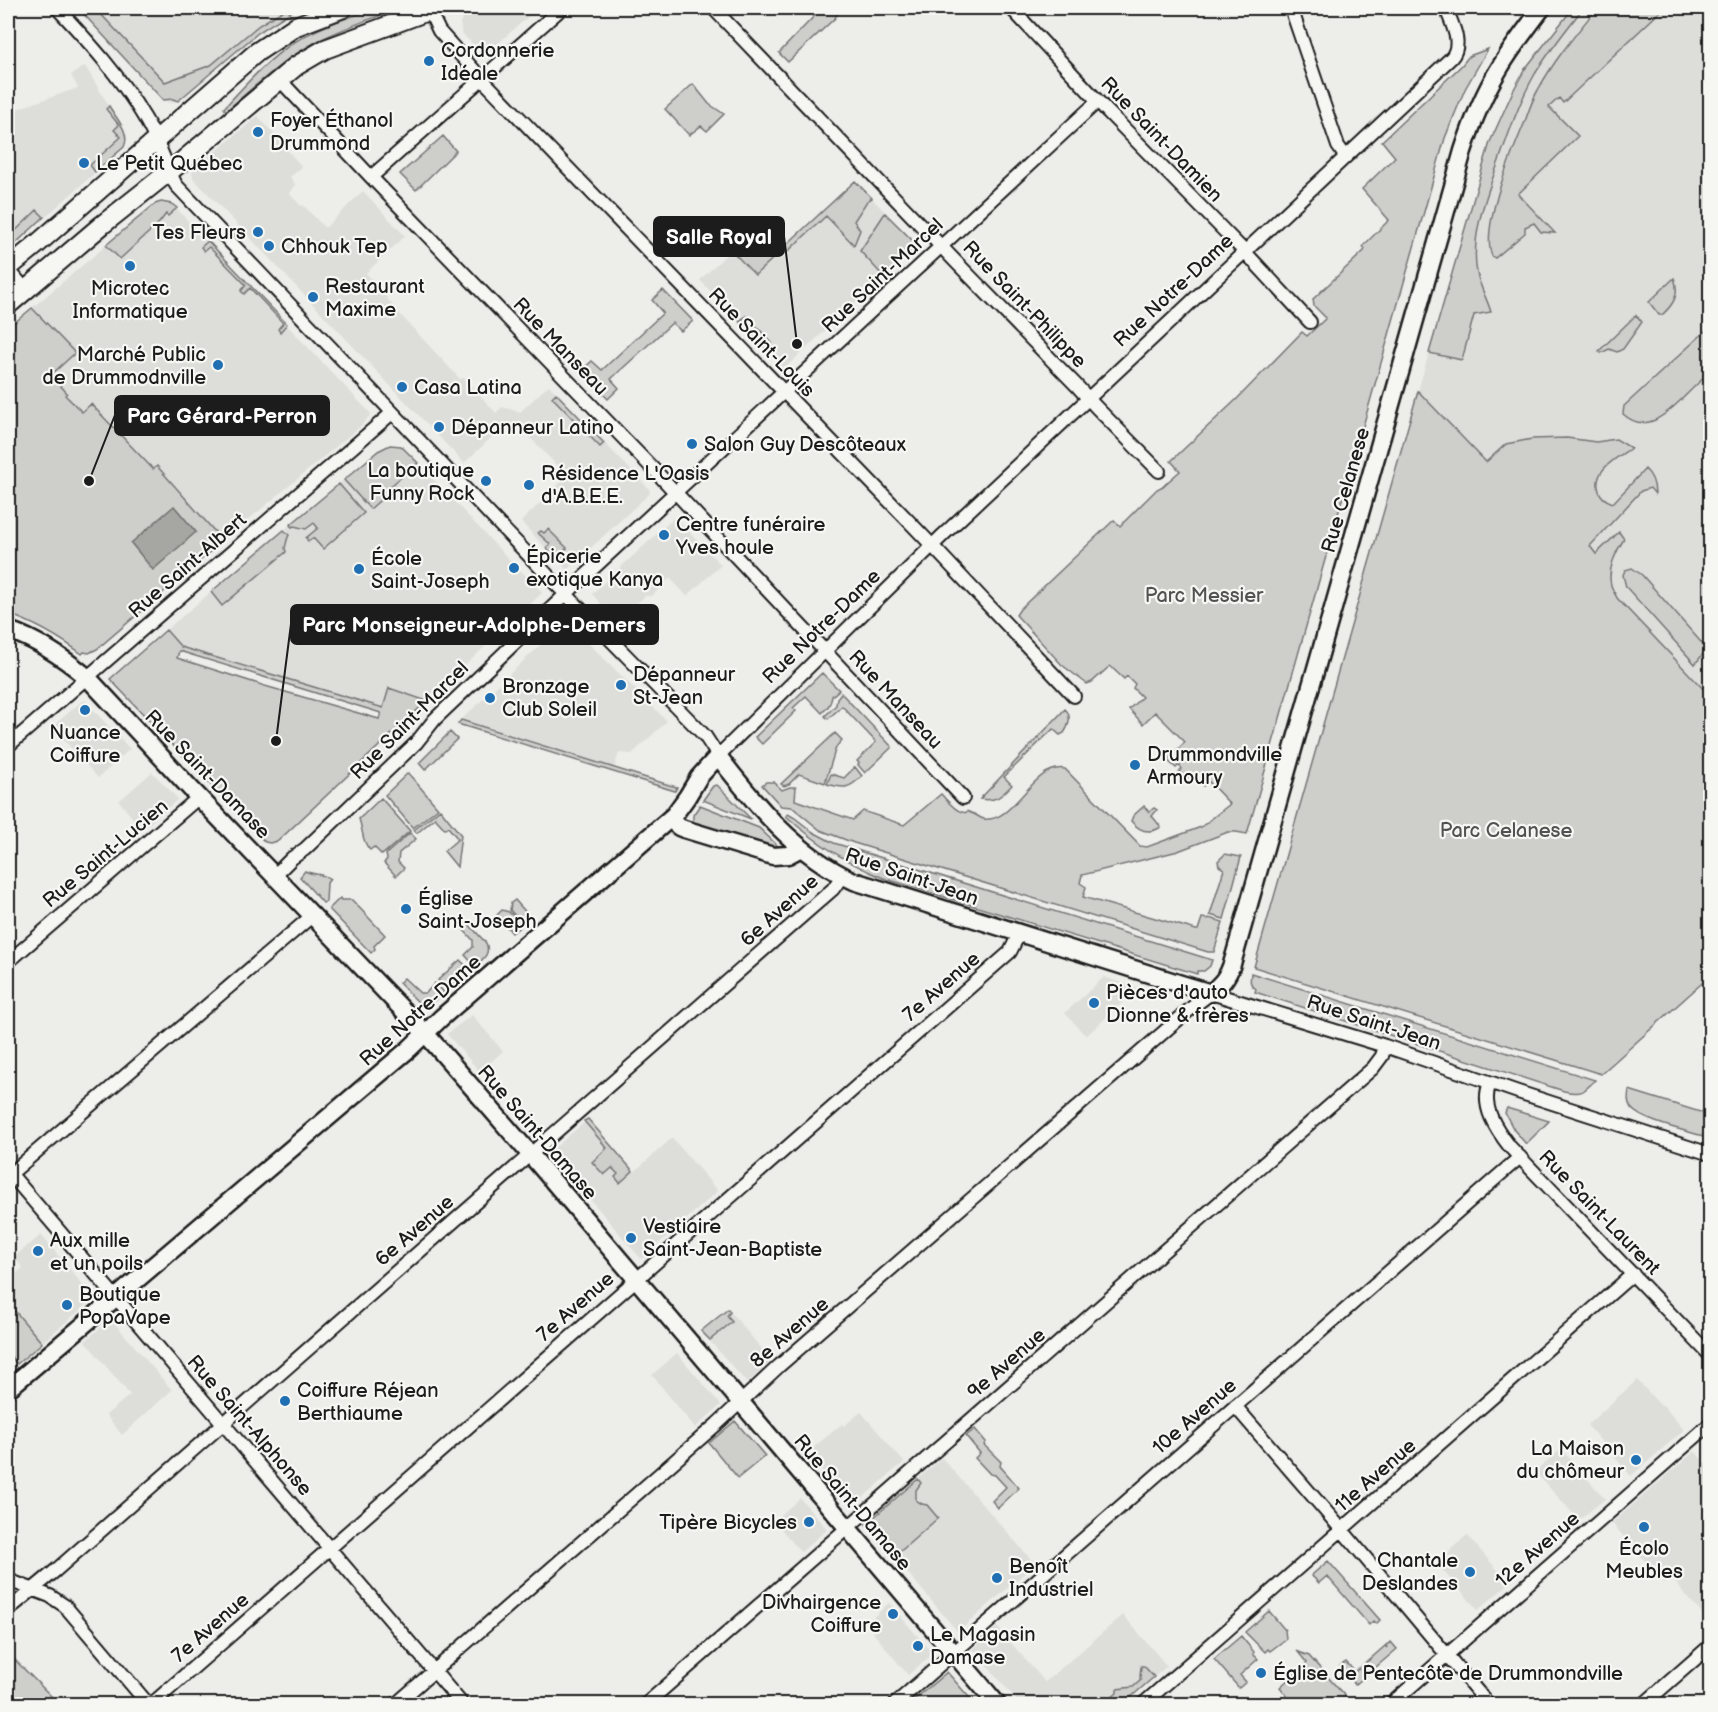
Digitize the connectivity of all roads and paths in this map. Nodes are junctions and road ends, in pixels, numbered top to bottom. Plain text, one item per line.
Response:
1 (57, 8) edge
2 (344, 8) edge
3 (562, 8) edge
4 (713, 8) edge
5 (1011, 8) edge
6 (1291, 8) edge
7 (1446, 8) edge
8 (1542, 8) edge
9 (433, 9) edge
10 (279, 79) junction
11 (482, 79) junction
12 (1098, 100) junction
13 (156, 141) junction
14 (1346, 156) junction
15 (169, 171) junction
16 (371, 177) junction
17 (941, 246) junction
18 (1245, 252) junction
19 (8, 269) edge
20 (25, 289) junction
21 (8, 305) edge
22 (1310, 322) dead end
23 (784, 392) junction
24 (1088, 399) junction
25 (392, 412) junction
26 (1160, 471) dead end
27 (675, 493) junction
28 (932, 546) junction
29 (566, 594) junction
30 (8, 630) edge
31 (825, 652) junction
32 (88, 678) junction
33 (1074, 696) dead end
34 (8, 746) edge
35 (718, 756) junction
36 (199, 797) junction
37 (963, 798) dead end
38 (670, 819) junction
39 (801, 848) junction
40 (275, 875) junction
41 (842, 876) junction
42 (313, 915) junction
43 (1019, 934) junction
44 (8, 962) edge
45 (1211, 993) junction
46 (425, 1033) junction
47 (1385, 1046) junction
48 (1490, 1083) junction
49 (530, 1154) junction
50 (1710, 1154) edge
51 (1520, 1157) junction
52 (8, 1174) edge
53 (1634, 1274) junction
54 (636, 1279) junction
55 (116, 1298) junction
56 (1710, 1355) edge
57 (8, 1389) edge
58 (740, 1402) junction
59 (1235, 1406) junction
60 (1710, 1424) edge
61 (222, 1425) junction
62 (848, 1527) junction
63 (1342, 1530) junction
64 (330, 1548) junction
65 (8, 1580) edge
66 (31, 1590) junction
67 (8, 1610) edge
68 (1710, 1646) edge
69 (953, 1653) junction
70 (1446, 1655) junction
71 (434, 1672) junction
72 (150, 1704) edge
73 (396, 1704) edge
74 (462, 1704) edge
75 (646, 1704) edge
76 (895, 1704) edge
77 (997, 1704) edge
78 (1143, 1704) edge
79 (1391, 1704) edge
80 (1488, 1704) edge
81 (1644, 1704) edge

1 - 13 street, Rue Saint-Jean
2 - 13 main road
3 - 11 street
4 - 17 street, Rue Saint-Philippe
5 - 12 street, Rue Saint-Damien
6 - 14 street
7 - 14 street, Rue Notre-Dame
8 - 45 street, Rue Celanese
9 - 10 main road
9 - 11 street, Rue Saint-Louis
10 - 15 main road
10 - 16 street, Rue Manseau
11 - 16 street
11 - 23 street, Rue Saint-Louis
12 - 17 street, Rue Saint-Marcel
12 - 18 street, Rue Saint-Damien
13 - 15 street, Rue Saint-Jean
13 - 19 main road
14 - 18 street, Rue Notre-Dame
15 - 20 main road
15 - 25 street, Rue Saint-Jean
16 - 27 street, Rue Manseau
17 - 23 street, Rue Saint-Marcel
17 - 24 street, Rue Saint-Philippe
18 - 22 street, Rue Saint-Damien
18 - 24 street, Rue Notre-Dame
19 - 20 street
20 - 21 main road
23 - 27 street, Rue Saint-Marcel
23 - 28 street, Rue Saint-Louis
24 - 26 street, Rue Saint-Philippe
24 - 28 street, Rue Notre-Dame
25 - 29 street, Rue Saint-Jean
25 - 32 street, Rue Saint-Albert
27 - 29 street, Rue Saint-Marcel
27 - 31 street, Rue Manseau
28 - 31 street, Rue Notre-Dame
28 - 33 street, Rue Saint-Louis
29 - 35 street, Rue Saint-Jean
29 - 40 street, Rue Saint-Marcel
30 - 32 street, Rue Saint-Damase
31 - 35 street, Rue Notre-Dame
31 - 37 street, Rue Manseau
32 - 34 street, Rue Saint-Albert
32 - 36 street, Rue Saint-Damase
35 - 38 street, Rue Notre-Dame
35 - 39 street, Rue Saint-Jean
36 - 40 street, Rue Saint-Damase
36 - 44 street, Rue Saint-Lucien
38 - 39 street
38 - 46 street, Rue Notre-Dame
39 - 41 street, Rue Saint-Jean
40 - 42 street, Rue Saint-Damase
41 - 43 street, Rue Saint-Jean
41 - 49 street, 6e Avenue
42 - 46 street, Rue Saint-Damase
42 - 52 street
43 - 45 street, Rue Saint-Jean
43 - 54 street, 7e Avenue
45 - 47 street, Rue Saint-Jean
45 - 58 street, 8e Avenue
46 - 49 street, Rue Saint-Damase
46 - 55 street, Rue Notre-Dame
47 - 48 street, Rue Saint-Jean
47 - 62 street, 9e Avenue
48 - 50 street, Rue Saint-Jean
48 - 51 street, Rue Saint-Laurent
49 - 54 street, Rue Saint-Damase
49 - 61 street, 6e Avenue
51 - 53 street, Rue Saint-Laurent
51 - 59 street, 10e Avenue
52 - 55 street, Rue Saint-Alphonse
53 - 56 street, Rue Saint-Laurent
53 - 63 street, 11e Avenue
54 - 58 street, Rue Saint-Damase
54 - 64 street, 7e Avenue
55 - 57 street, Rue Notre-Dame
55 - 61 street, Rue Saint-Alphonse
58 - 62 street, Rue Saint-Damase
58 - 71 street, 8e Avenue
59 - 63 street
59 - 69 street, 10e Avenue
60 - 70 street, 12e Avenue
61 - 64 street, Rue Saint-Alphonse
61 - 66 street, 6e Avenue
62 - 69 street, Rue Saint-Damase
62 - 75 street, 9e Avenue
63 - 70 street
63 - 78 street, 11e Avenue
64 - 71 street, Rue Saint-Alphonse
64 - 72 street, 7e Avenue
65 - 66 street
66 - 67 street, 6e Avenue
66 - 72 street
68 - 81 street
69 - 76 street, 10e Avenue
69 - 77 street, Rue Saint-Damase
70 - 79 street, 12e Avenue
70 - 80 street
71 - 73 street, 8e Avenue
71 - 74 street, Rue Saint-Alphonse

